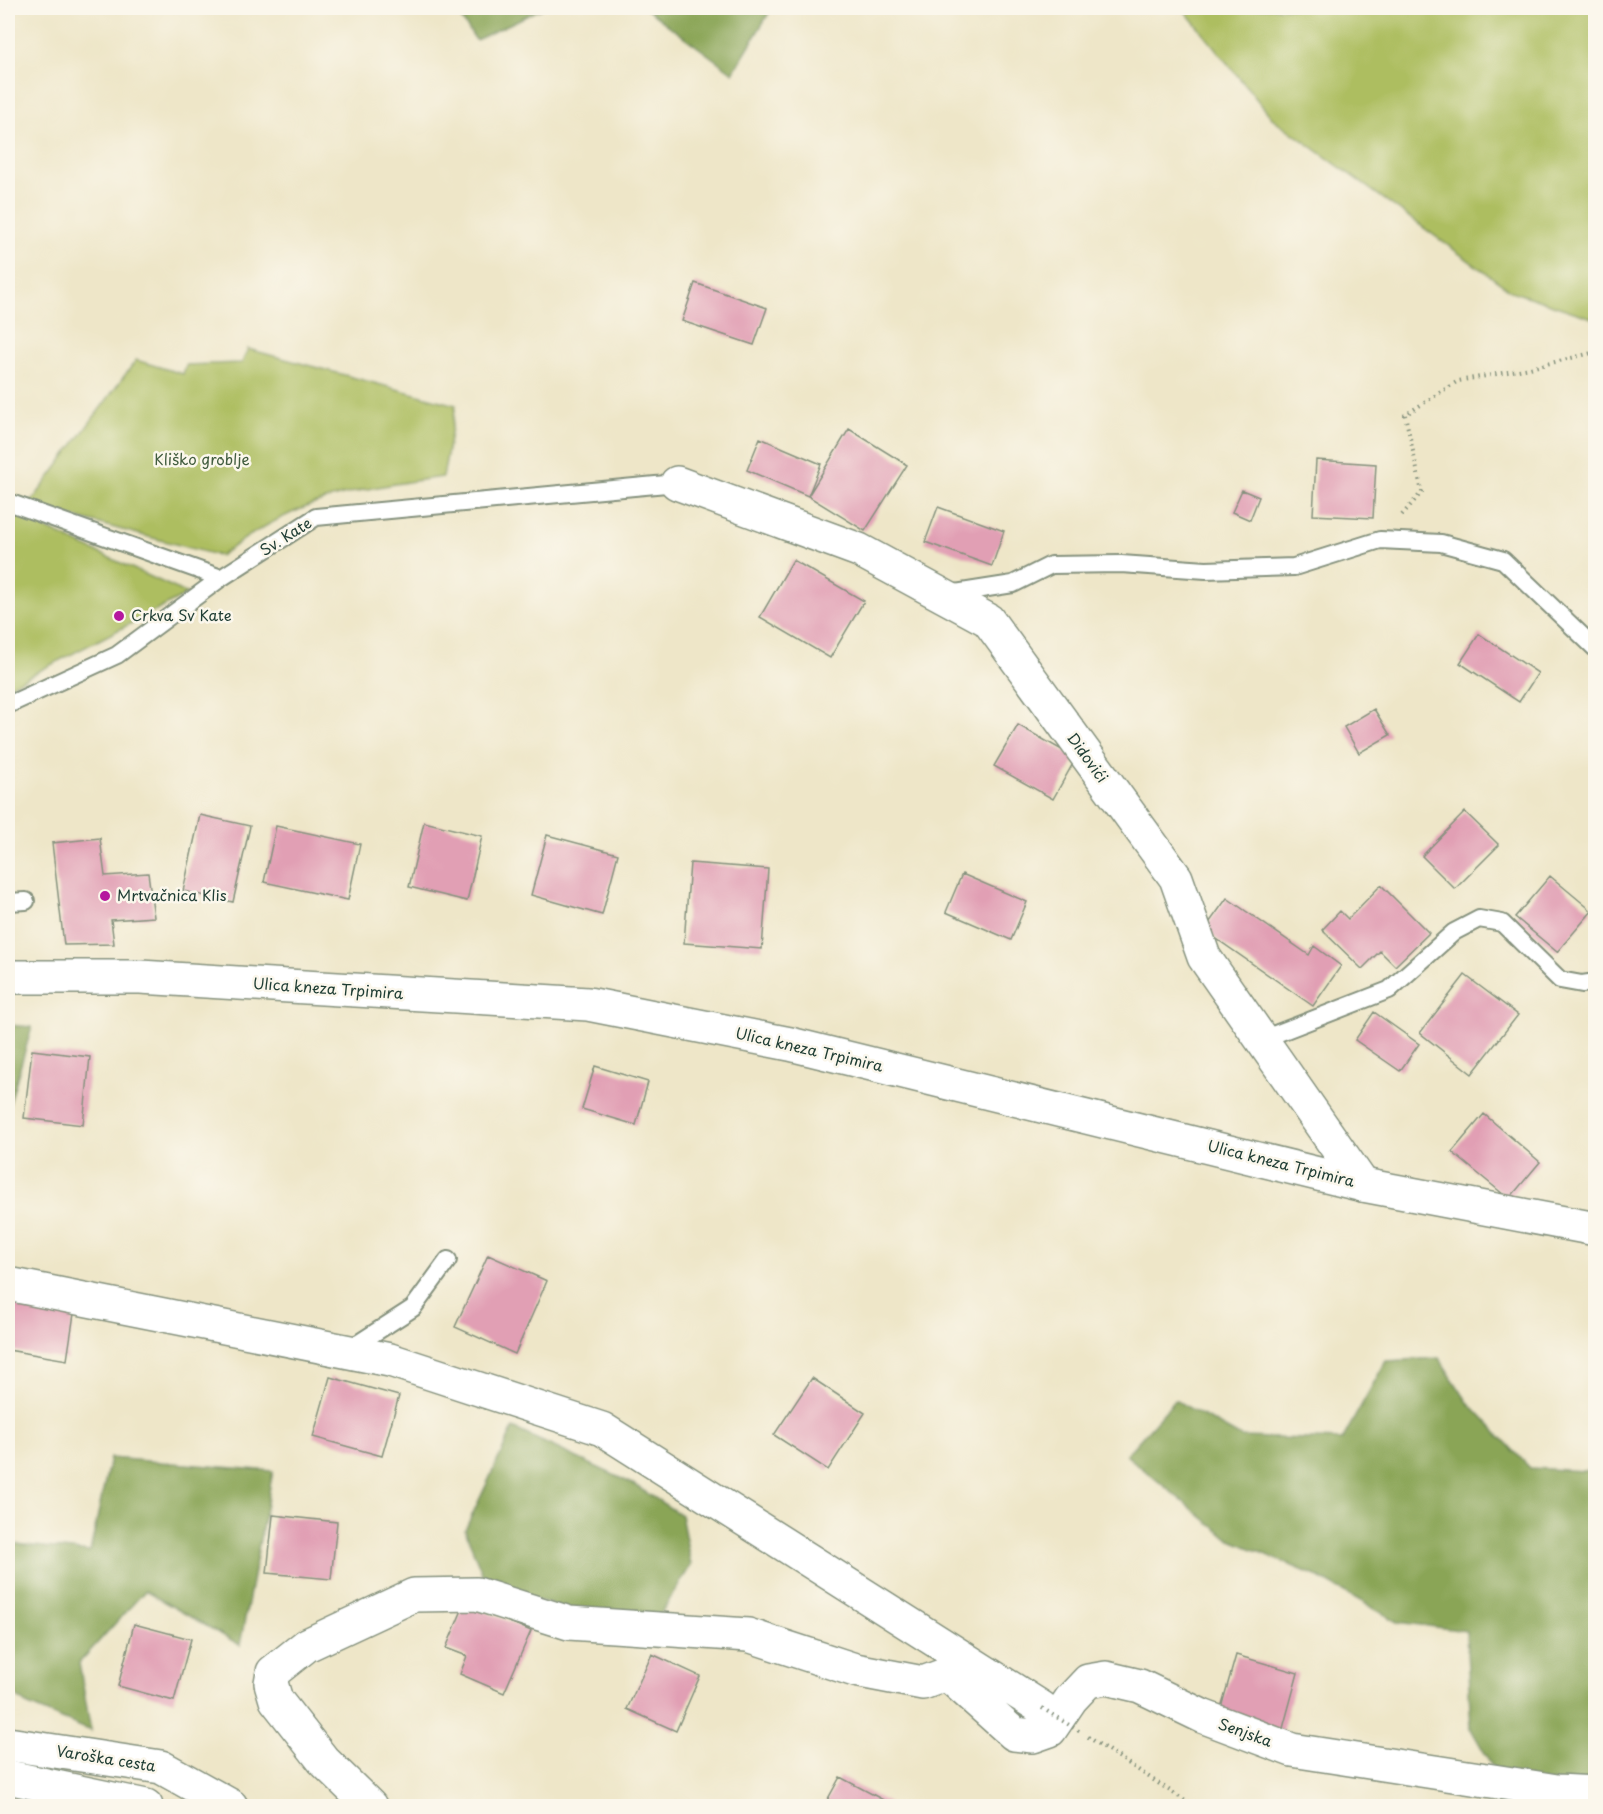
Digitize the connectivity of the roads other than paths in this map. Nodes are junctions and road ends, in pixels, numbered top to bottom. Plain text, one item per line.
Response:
1 (677, 483) joint
2 (8, 501) edge
3 (221, 578) junction
4 (941, 595) junction
5 (1596, 649) edge
6 (8, 705) edge
7 (26, 901) dead end
8 (8, 902) edge
9 (8, 976) edge
10 (1596, 982) edge
11 (1260, 1040) junction
12 (1363, 1185) junction
13 (1596, 1229) edge
14 (448, 1260) dead end
15 (8, 1284) edge
16 (347, 1350) junction
17 (954, 1665) junction
18 (1042, 1708) road end
19 (8, 1744) edge
20 (8, 1777) edge
21 (1596, 1793) edge
22 (146, 1806) edge
23 (231, 1806) edge
24 (370, 1806) edge

1 - 3 lane, Sv. Kate
1 - 4 street, Didovići
2 - 3 lane
3 - 6 lane, Sv. Kate
4 - 5 lane
4 - 11 street, Didovići
7 - 8 lane
9 - 12 street, Ulica kneza Trpimira
10 - 11 lane
11 - 12 street, Didovići
12 - 13 street, Ulica kneza Trpimira
14 - 16 lane
15 - 16 street
16 - 17 street
17 - 18 street
17 - 21 street, Senjska
17 - 24 street
19 - 23 street, Varoška cesta
20 - 22 street

